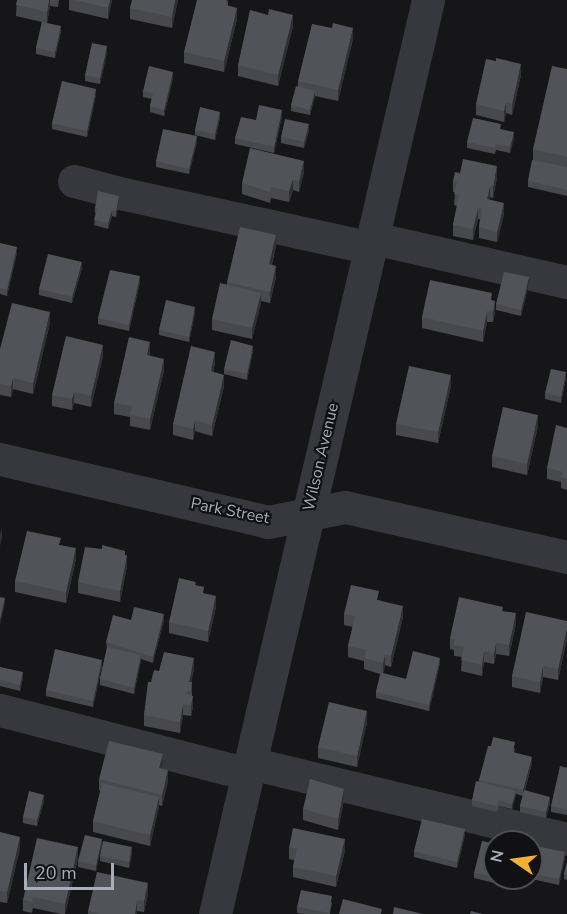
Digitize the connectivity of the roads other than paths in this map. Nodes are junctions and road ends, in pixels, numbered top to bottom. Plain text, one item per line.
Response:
1 (428, 0) edge
2 (74, 181) dead end
3 (372, 243) junction
4 (567, 282) edge
5 (0, 459) edge
6 (307, 515) junction
7 (567, 557) edge
8 (0, 710) edge
9 (249, 769) junction
10 (567, 839) edge
11 (215, 914) edge

1 - 3 street, Wilson Avenue
2 - 3 street
3 - 4 street
3 - 6 street, Wilson Avenue
5 - 6 street, Park Street
6 - 7 street, Park Street
6 - 9 street, Wilson Avenue
8 - 9 street
9 - 10 street
9 - 11 street, Wilson Avenue

